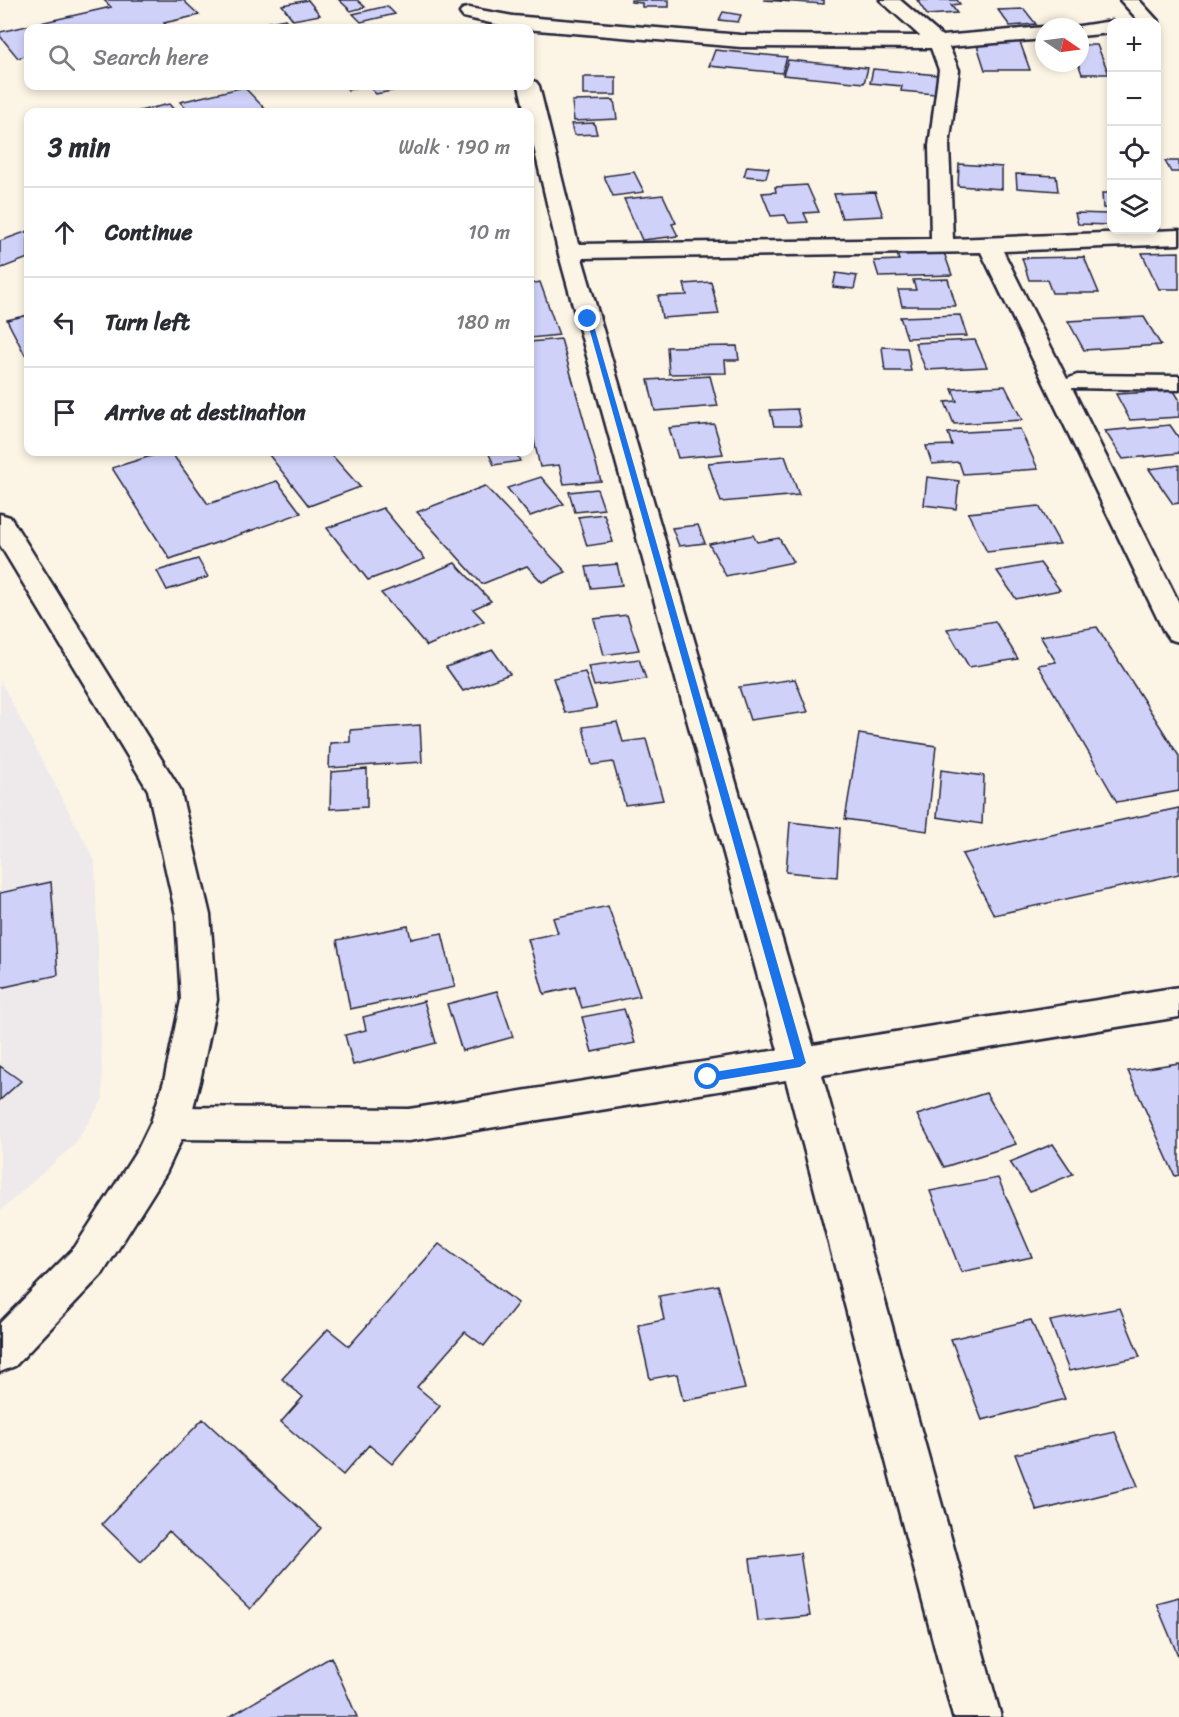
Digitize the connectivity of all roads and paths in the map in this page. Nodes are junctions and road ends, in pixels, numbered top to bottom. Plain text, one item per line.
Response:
1 (450, 0) edge
2 (506, 0) edge
3 (889, 0) edge
4 (1130, 0) edge
5 (469, 14) junction
6 (1152, 18) edge
7 (513, 22) junction
8 (484, 24) edge
9 (1107, 27) edge
10 (1089, 29) edge
11 (1035, 34) edge
12 (938, 42) junction
13 (530, 90) edge
14 (1179, 237) edge
15 (942, 245) junction
16 (989, 245) junction
17 (569, 251) junction
18 (1077, 382) dead end
19 (1179, 383) edge
20 (0, 523) edge
21 (1179, 632) edge
22 (1179, 1002) edge
23 (800, 1063) junction
24 (170, 1124) junction
25 (0, 1352) edge
26 (977, 1717) edge

1 - 5 main road
2 - 7 main road
3 - 12 main road
4 - 6 main road
5 - 7 main road
5 - 8 main road
7 - 12 main road
9 - 10 main road
11 - 12 main road
12 - 15 main road
13 - 17 main road
14 - 16 main road
15 - 16 main road
15 - 17 main road
16 - 21 main road
17 - 23 main road
18 - 19 main road
20 - 24 main road
22 - 23 main road
23 - 24 main road
23 - 26 main road
24 - 25 main road

